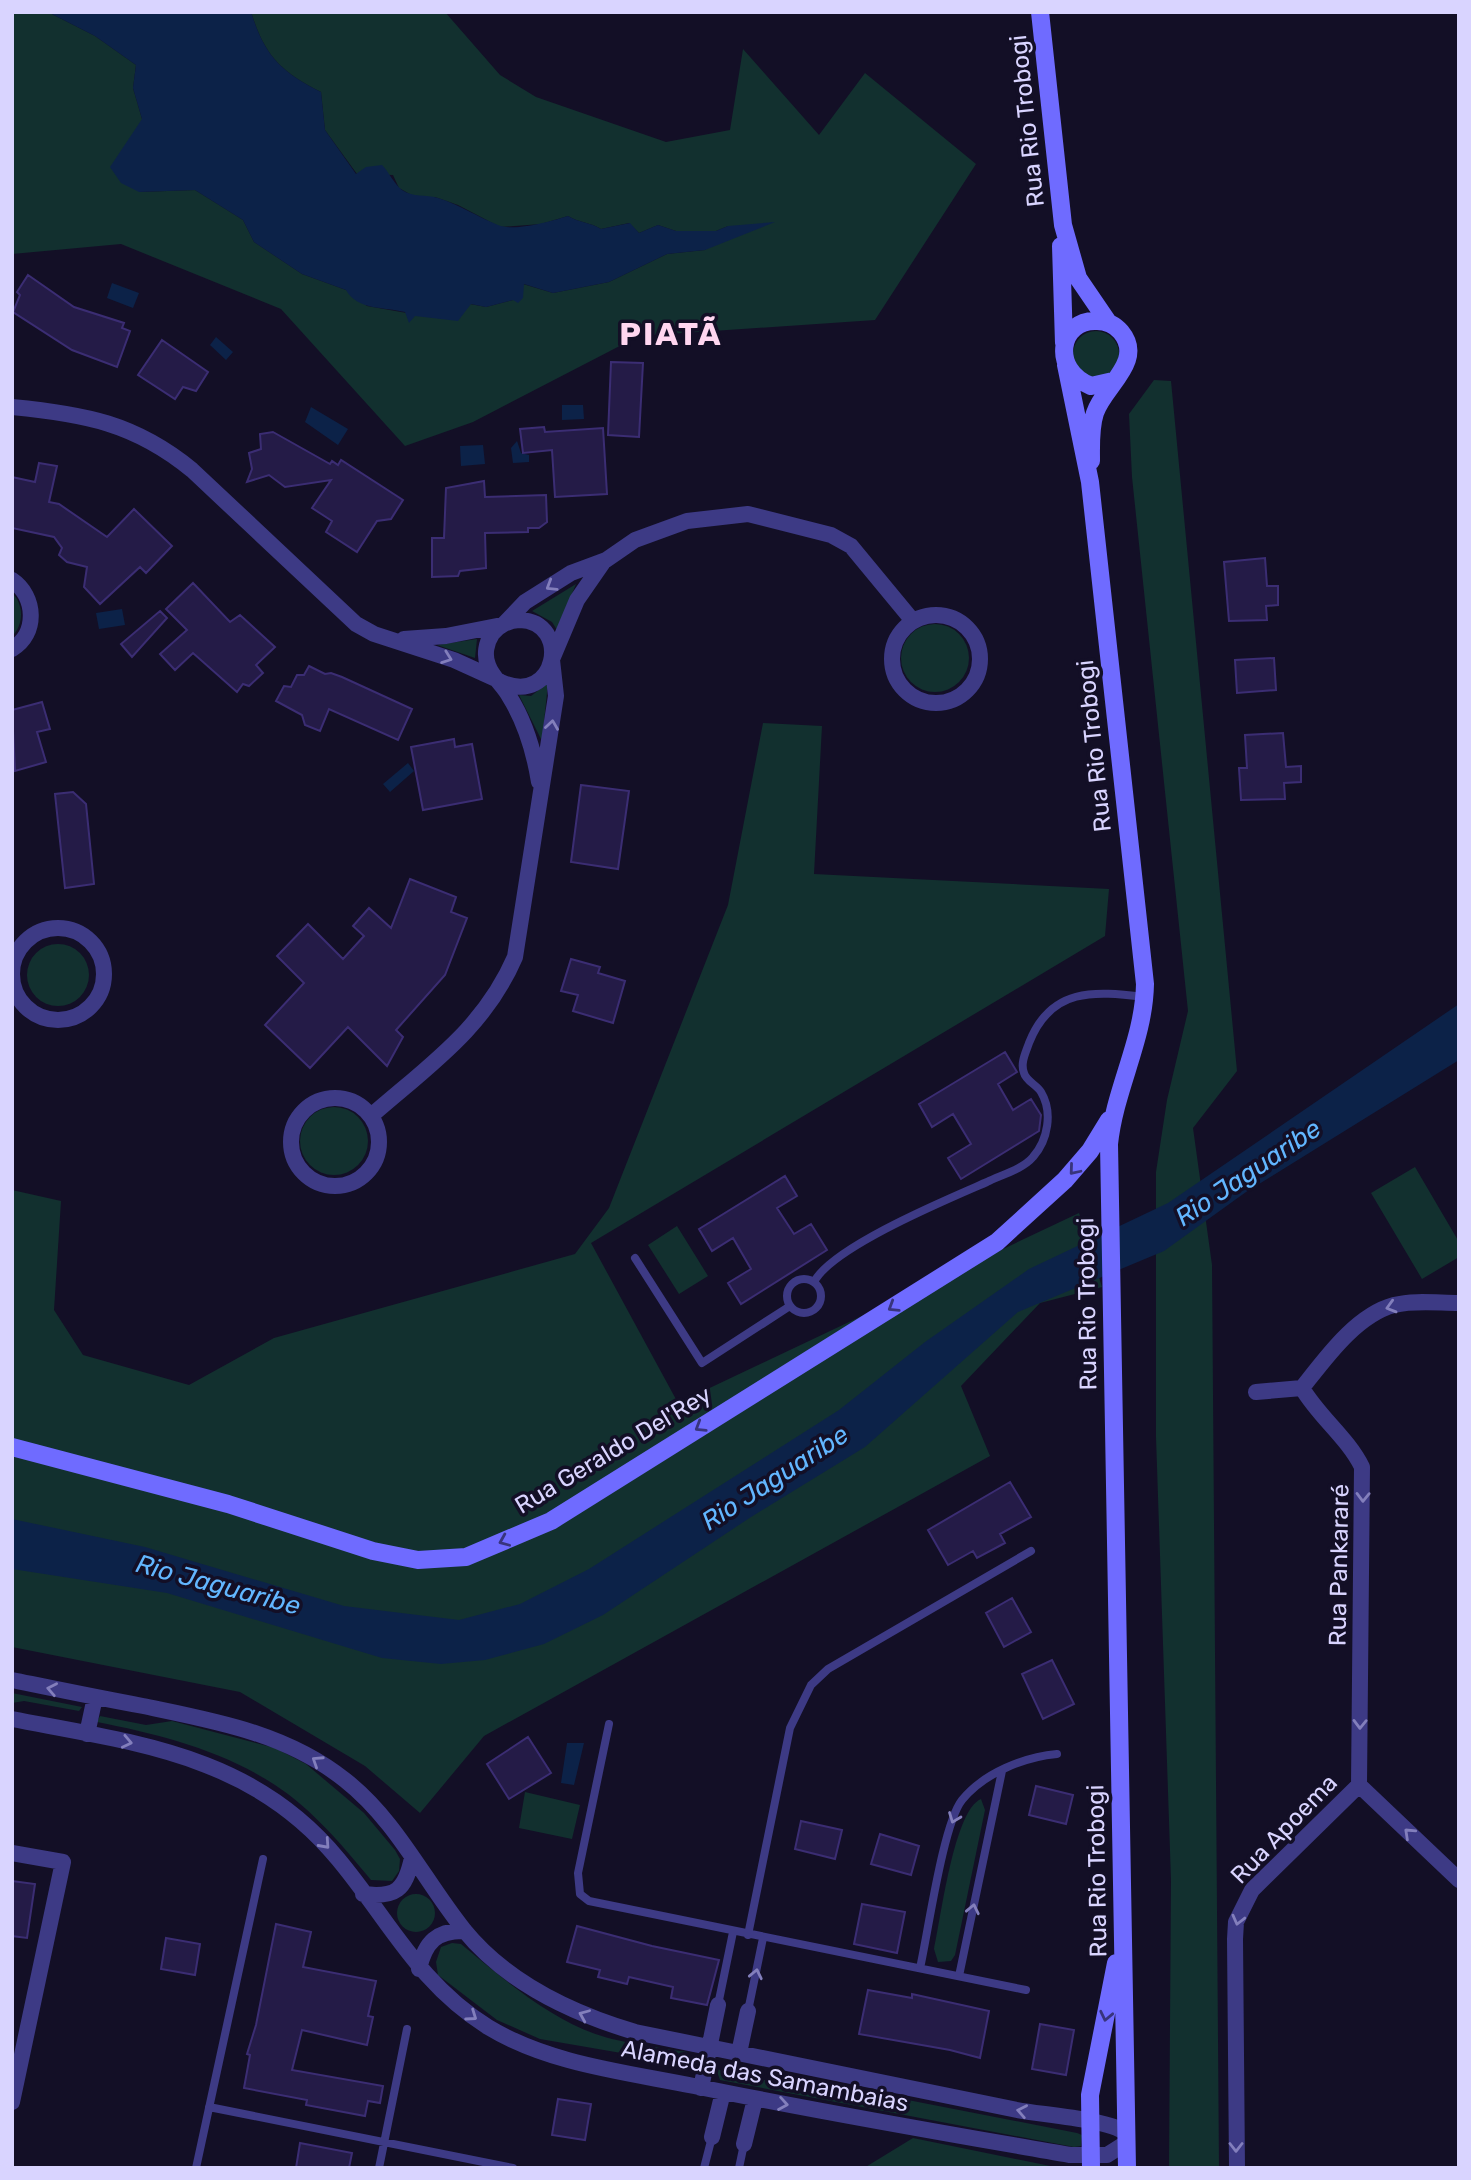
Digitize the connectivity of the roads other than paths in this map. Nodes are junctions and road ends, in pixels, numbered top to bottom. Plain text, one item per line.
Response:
1 (1040, 12) edge
2 (1063, 225) junction
3 (1108, 323) junction
4 (1064, 345) junction
5 (1066, 365) junction
6 (1112, 381) junction
7 (12, 407) edge
8 (1090, 482) junction
9 (606, 559) junction
10 (12, 580) edge
11 (913, 621) junction
12 (503, 624) junction
13 (394, 640) junction
14 (12, 649) edge
15 (553, 659) junction
16 (499, 681) junction
17 (540, 789) junction
18 (33, 936) junction
19 (12, 945) edge
20 (1144, 997) junction
21 (12, 1009) edge
22 (42, 1018) junction
23 (1112, 1115) junction
24 (371, 1116) junction
25 (635, 1258) dead end
26 (814, 1282) junction
27 (1459, 1303) edge
28 (790, 1306) junction
29 (1302, 1388) junction
30 (1256, 1392) dead end
31 (12, 1447) edge
32 (1031, 1551) dead end
33 (12, 1681) edge
34 (96, 1697) junction
35 (12, 1719) edge
36 (609, 1724) dead end
37 (88, 1734) junction
38 (1057, 1754) dead end
39 (1002, 1771) junction
40 (1359, 1786) junction
41 (12, 1853) edge
42 (412, 1858) junction
43 (263, 1859) dead end
44 (1459, 1880) edge
45 (363, 1894) junction
46 (1123, 1925) junction
47 (465, 1931) junction
48 (733, 1932) junction
49 (748, 1935) junction
50 (763, 1938) junction
51 (920, 1968) junction
52 (419, 1969) junction
53 (959, 1976) junction
54 (1026, 1990) dead end
55 (718, 2005) joint
56 (748, 2011) joint
57 (407, 2029) dead end
58 (710, 2046) junction
59 (739, 2053) junction
60 (701, 2088) junction
61 (723, 2092) junction
62 (755, 2099) junction
63 (12, 2102) edge
64 (209, 2107) junction
65 (1089, 2122) junction
66 (712, 2137) joint
67 (1126, 2138) junction
68 (384, 2142) junction
69 (744, 2144) joint
70 (1090, 2162) edge
71 (196, 2168) edge
72 (379, 2168) edge
73 (513, 2168) edge
74 (704, 2168) edge
75 (739, 2168) edge
76 (1126, 2168) edge
77 (1237, 2168) edge

1 - 2 main road, Rua Rio Trobogi
2 - 3 main road, Rua Rio Trobogi
2 - 4 main road, Rua Rio Trobogi
3 - 4 main road
3 - 6 main road
4 - 5 main road
5 - 6 main road
5 - 8 main road, Rua Rio Trobogi
6 - 8 main road, Rua Rio Trobogi
7 - 13 street
8 - 20 main road, Rua Rio Trobogi
9 - 11 street
9 -> 12 street
9 - 15 street
10 - 14 street
11 - 11 street
12 - 13 street
12 - 15 street
12 - 16 street
13 -> 16 street
15 - 16 street
17 -> 15 street
16 - 17 street
17 - 24 street
18 - 19 street
18 - 22 street
18 - 22 street
20 - 23 main road, Rua Rio Trobogi
20 - 26 lane
21 - 22 street
23 -> 31 main road, Rua Geraldo Del'Rey
23 - 46 main road, Rua Rio Trobogi
24 - 24 street
25 - 28 lane
26 - 28 lane
26 - 28 lane
27 -> 29 street
29 - 30 street
29 -> 40 street, Rua Pankararé
32 - 49 lane
34 -> 33 street, Alameda das Samambaias
34 - 37 street
42 -> 34 street, Alameda das Samambaias
35 - 37 street, Alameda das Samambaias
36 - 48 lane
37 -> 45 street, Alameda das Samambaias
38 - 39 lane
39 -> 51 lane
53 -> 39 lane
44 -> 40 street, Rua Apoema
40 -> 77 street, Rua Apoema
41 - 63 street
42 - 45 street
42 - 47 street, Alameda das Samambaias
43 - 64 lane
45 - 52 street, Alameda das Samambaias
46 -> 65 main road
46 - 67 main road, Rua Rio Trobogi
47 - 52 street
58 -> 47 street, Alameda das Samambaias
48 - 49 lane
48 - 55 lane
49 - 50 lane
50 - 51 lane
56 -> 50 lane
51 - 53 lane
52 -> 60 street, Alameda das Samambaias
53 - 54 lane
55 - 58 street
56 - 59 street, Alameda das Samambaias
57 - 68 lane
58 - 59 street, Alameda das Samambaias
58 - 60 street
65 -> 59 street, Alameda das Samambaias
60 - 61 street, Alameda das Samambaias
61 - 62 street, Alameda das Samambaias
61 - 66 street
62 - 69 street
62 -> 70 street, Alameda das Samambaias
64 - 68 lane
64 - 71 lane
65 - 67 street, Alameda das Samambaias
65 - 70 main road
66 - 74 lane
67 - 70 street, Alameda das Samambaias
67 - 76 main road, Rua Rio Trobogi
68 - 72 lane
68 - 73 lane
69 - 75 lane

